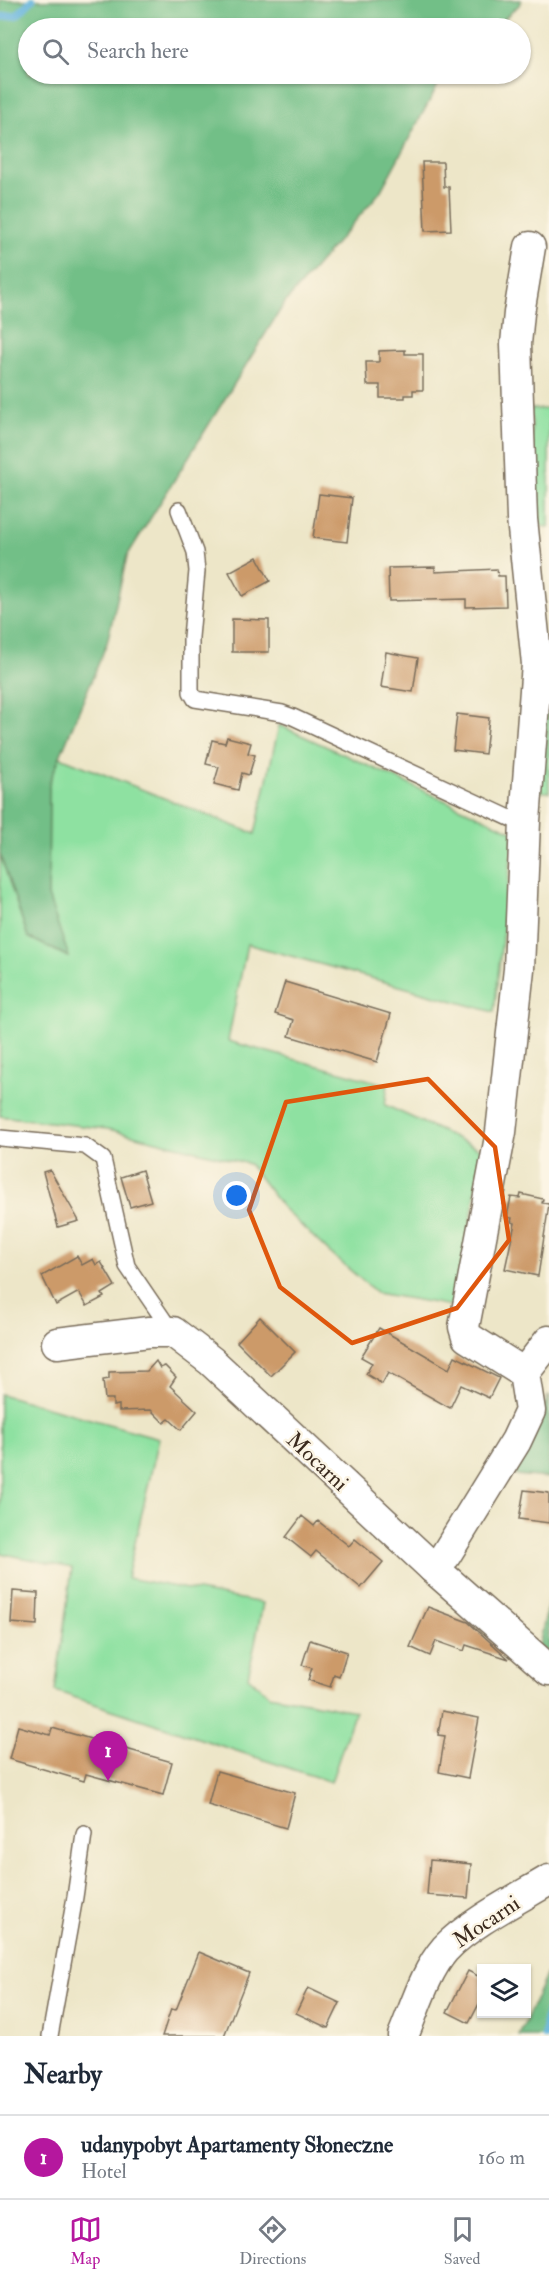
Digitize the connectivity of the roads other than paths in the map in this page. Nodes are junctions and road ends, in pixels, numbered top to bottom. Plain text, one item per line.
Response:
1 (530, 247) dead end
2 (179, 510) dead end
3 (525, 821) junction
4 (0, 1138) edge
5 (173, 1332) junction
6 (549, 1341) edge
7 (57, 1343) dead end
8 (524, 1373) junction
9 (433, 1568) junction
10 (549, 1670) edge
11 (84, 1834) dead end
12 (549, 1880) edge
13 (50, 2036) edge
14 (403, 2036) edge

1 - 3 street
2 - 3 lane
3 - 8 street
4 - 5 lane
5 - 7 street
5 - 9 street, Mocarni
6 - 8 street
8 - 9 street
9 - 10 street, Mocarni
11 - 13 lane
12 - 14 street, Mocarni

